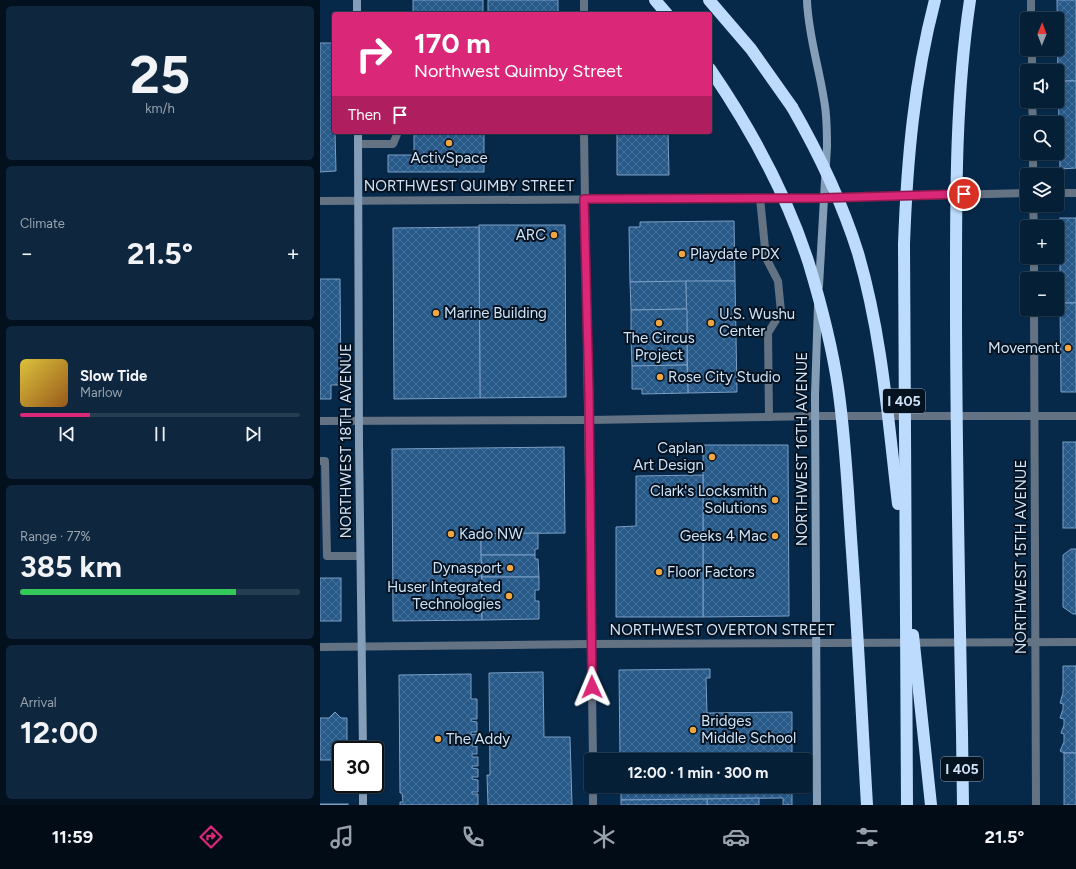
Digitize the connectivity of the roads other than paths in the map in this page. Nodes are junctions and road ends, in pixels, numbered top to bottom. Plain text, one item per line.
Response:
1 (357, 0) edge
2 (584, 0) edge
3 (655, 0) edge
4 (709, 0) edge
5 (807, 0) edge
6 (935, 0) edge
7 (970, 0) edge
8 (1031, 0) edge
9 (357, 12) edge
10 (584, 12) edge
11 (665, 12) edge
12 (1032, 12) edge
13 (712, 72) edge
14 (358, 134) edge
15 (397, 134) edge
16 (584, 134) edge
17 (358, 144) junction
18 (1076, 192) edge
19 (1020, 193) edge
20 (1064, 193) edge
21 (760, 198) junction
22 (823, 198) junction
23 (584, 199) junction
24 (359, 200) junction
25 (320, 201) edge
26 (1034, 316) edge
27 (815, 416) junction
28 (1035, 416) junction
29 (1076, 416) edge
30 (769, 417) junction
31 (359, 420) junction
32 (589, 420) junction
33 (320, 421) edge
34 (320, 461) edge
35 (323, 522) edge
36 (360, 556) junction
37 (1036, 642) junction
38 (1076, 642) edge
39 (816, 643) junction
40 (592, 644) junction
41 (320, 647) edge
42 (361, 647) junction
43 (363, 741) edge
44 (593, 753) edge
45 (363, 793) edge
46 (593, 793) edge
47 (363, 805) edge
48 (593, 805) edge
49 (818, 805) edge
50 (867, 805) edge
51 (907, 805) edge
52 (931, 805) edge
53 (963, 805) edge
54 (1036, 805) edge

1 - 9 street
2 - 10 street
3 - 11 highway
4 - 52 highway, bridge
5 - 22 street, NORTHWEST 16TH AVENUE
6 - 51 highway, I 405, bridge
7 - 53 highway, I 405, bridge
8 - 12 street
13 - 50 highway, bridge
14 - 17 street, NORTHWEST 18TH AVENUE
15 - 17 street
16 - 23 street
17 - 24 street, NORTHWEST 18TH AVENUE
18 - 20 street
19 - 22 street, NORTHWEST QUIMBY STREET
21 - 22 street, NORTHWEST QUIMBY STREET
21 - 23 street, NORTHWEST QUIMBY STREET
21 - 30 street
22 - 27 street, NORTHWEST 16TH AVENUE
23 - 24 street, NORTHWEST QUIMBY STREET
23 - 32 street
24 - 25 street, NORTHWEST QUIMBY STREET
24 - 31 street, NORTHWEST 18TH AVENUE
26 - 28 street, NORTHWEST 15TH AVENUE
27 - 28 street
27 - 30 street
27 - 39 street, NORTHWEST 16TH AVENUE
28 - 29 street
28 - 37 street, NORTHWEST 15TH AVENUE
30 - 32 street
31 - 32 street
31 - 33 street
31 - 36 street, NORTHWEST 18TH AVENUE
32 - 40 street
34 - 35 street
35 - 36 street
36 - 42 street, NORTHWEST 18TH AVENUE
37 - 38 street, NORTHWEST OVERTON STREET
37 - 39 street, NORTHWEST OVERTON STREET
37 - 54 street, NORTHWEST 15TH AVENUE
39 - 40 street, NORTHWEST OVERTON STREET
39 - 49 street, NORTHWEST 16TH AVENUE
40 - 42 street, NORTHWEST OVERTON STREET
40 - 44 street
41 - 42 street, NORTHWEST OVERTON STREET
42 - 43 street, NORTHWEST 18TH AVENUE
45 - 47 street
46 - 48 street

